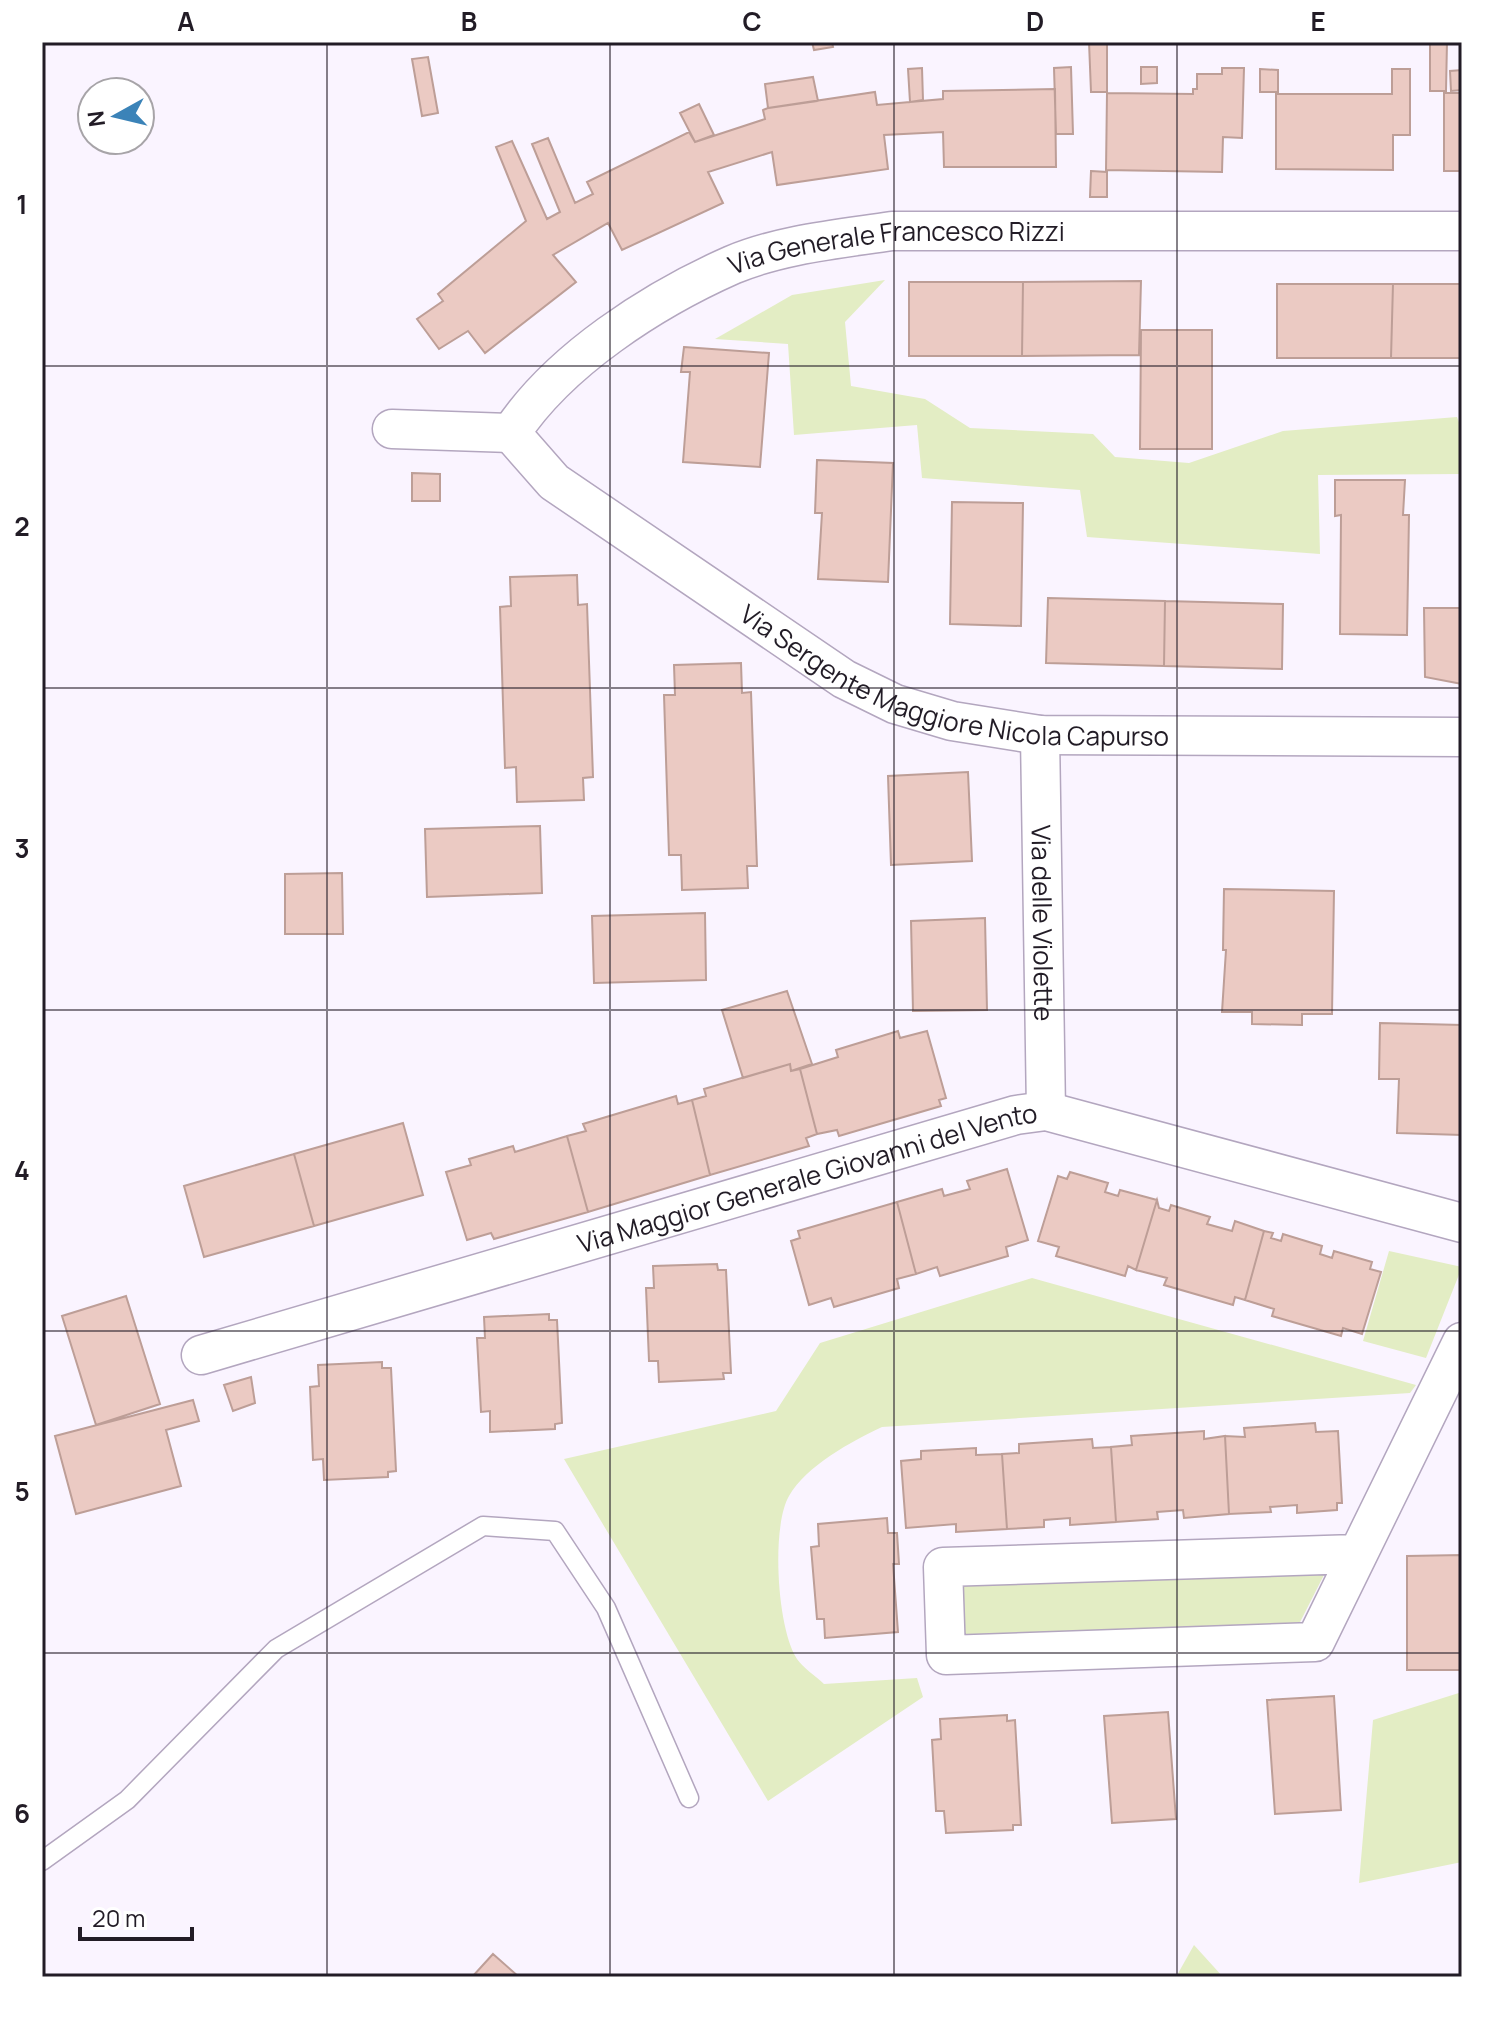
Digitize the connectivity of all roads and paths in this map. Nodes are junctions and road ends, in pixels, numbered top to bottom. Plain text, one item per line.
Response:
1 (1462, 231) edge
2 (392, 429) dead end
3 (511, 433) junction
4 (1040, 735) junction
5 (1462, 737) edge
6 (1046, 1111) junction
7 (1462, 1223) edge
8 (1462, 1342) edge
9 (201, 1355) dead end
10 (1356, 1554) junction
11 (689, 1798) dead end
12 (42, 1861) edge

1 - 3 street, Via Generale Francesco Rizzi
2 - 3 street
3 - 4 street, Via Sergente Maggiore Nicola Capurso
4 - 5 street, Via Sergente Maggiore Nicola Capurso
4 - 6 street, Via delle Violette
6 - 7 street, Via Maggior Generale Giovanni del Vento
6 - 9 street, Via Maggior Generale Giovanni del Vento
8 - 10 street
10 - 10 street
11 - 12 lane

